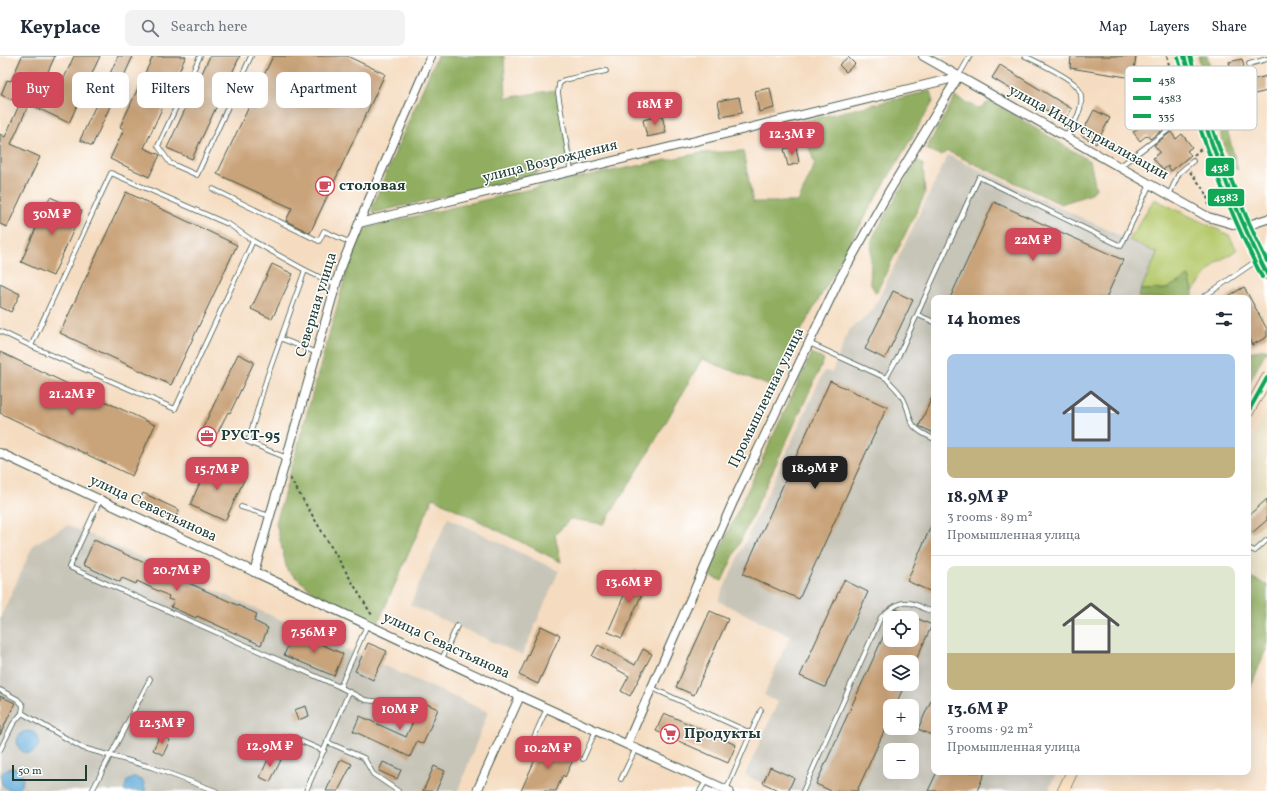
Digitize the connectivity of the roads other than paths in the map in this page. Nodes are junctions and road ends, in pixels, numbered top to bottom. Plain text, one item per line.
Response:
1 (200, 56) edge
2 (250, 56) edge
3 (431, 56) edge
4 (923, 56) edge
5 (970, 56) edge
6 (1025, 56) edge
7 (1184, 56) edge
8 (1267, 59) edge
9 (1249, 64) dead end
10 (1187, 66) edge
11 (606, 71) dead end
12 (958, 77) junction
13 (1168, 130) edge
14 (1206, 130) edge
15 (1066, 137) junction
16 (1193, 161) road end
17 (1120, 167) junction
18 (571, 171) junction
19 (1150, 184) junction
20 (213, 189) dead end
21 (1169, 195) junction
22 (1267, 219) edge
23 (359, 223) junction
24 (1243, 227) junction
25 (253, 241) junction
26 (351, 243) junction
27 (1259, 259) junction
28 (305, 270) junction
29 (1267, 274) edge
30 (336, 285) junction
31 (1206, 295) edge
32 (918, 315) junction
33 (931, 321) edge
34 (0, 331) edge
35 (282, 339) junction
36 (809, 343) junction
37 (31, 346) junction
38 (317, 353) junction
39 (886, 378) junction
40 (1267, 378) edge
41 (1251, 407) edge
42 (931, 437) edge
43 (0, 453) edge
44 (287, 458) junction
45 (100, 500) junction
46 (241, 507) dead end
47 (270, 516) junction
48 (1267, 540) edge
49 (1251, 549) edge
50 (254, 572) junction
51 (931, 611) edge
52 (371, 626) junction
53 (457, 626) dead end
54 (442, 660) junction
55 (150, 679) dead end
56 (340, 687) junction
57 (651, 688) junction
58 (0, 690) edge
59 (349, 692) junction
60 (520, 696) junction
61 (547, 708) junction
62 (761, 710) dead end
63 (22, 713) junction
64 (410, 714) dead end
65 (596, 730) junction
66 (751, 733) junction
67 (534, 737) dead end
68 (327, 742) junction
69 (627, 744) junction
70 (636, 748) junction
71 (0, 750) edge
72 (274, 750) dead end
73 (324, 751) junction
74 (110, 757) junction
75 (583, 759) dead end
76 (1071, 775) edge
77 (622, 779) dead end
78 (706, 780) junction
79 (728, 790) edge
80 (92, 791) edge
81 (216, 791) edge
82 (306, 791) edge
83 (398, 791) edge
84 (477, 791) edge
85 (700, 791) edge
86 (803, 791) edge
87 (1063, 791) edge

1 - 2 lane
3 - 23 street, Северная улица
4 - 12 street, улица Индустриализации
5 - 12 lane
6 - 15 lane
7 - 10 street
8 - 9 lane
11 - 18 lane
12 - 15 street, улица Индустриализации
12 - 18 street, улица Возрождения
12 - 36 street, Промышленная улица
13 - 17 lane
14 - 24 street
15 - 17 street, улица Индустриализации
16 - 21 lane
17 - 19 street, улица Индустриализации
18 - 23 street, улица Возрождения
19 - 21 street, улица Индустриализации
19 - 32 lane
20 - 26 lane
21 - 24 street, улица Индустриализации
22 - 24 street
23 - 26 street, Северная улица
24 - 27 street
25 - 28 lane
25 - 37 lane
25 - 37 lane
26 - 30 street, Северная улица
27 - 29 street
27 - 31 lane
28 - 30 lane
28 - 35 lane
30 - 38 street, Северная улица
32 - 33 lane
32 - 39 lane
34 - 37 lane
35 - 38 lane
35 - 44 lane
36 - 39 lane
36 - 57 street, Промышленная улица
38 - 44 street, Северная улица
39 - 42 lane
40 - 41 street
43 - 45 street, улица Севастьянова
44 - 47 street, Северная улица
45 - 50 street, улица Севастьянова
45 - 56 lane
46 - 47 lane
47 - 50 street, Северная улица
48 - 49 lane
50 - 52 street, улица Севастьянова
51 - 86 lane
52 - 54 street, улица Севастьянова
52 - 56 lane
53 - 54 lane
54 - 60 street, улица Севастьянова
55 - 74 lane
56 - 59 lane
57 - 66 lane
57 - 69 street, Промышленная улица
58 - 63 lane
59 - 64 lane
59 - 68 lane
60 - 61 street, улица Севастьянова
60 - 84 street
61 - 65 street, улица Севастьянова
61 - 67 lane
62 - 66 lane
63 - 71 lane
63 - 74 lane
65 - 69 street, улица Севастьянова
65 - 75 lane
66 - 79 lane
68 - 73 lane
68 - 83 lane
69 - 70 street, улица Севастьянова
70 - 77 lane
70 - 78 street, улица Севастьянова
72 - 73 lane
73 - 82 lane
74 - 80 lane
74 - 81 lane
76 - 87 street
78 - 79 street, улица Севастьянова
78 - 85 lane

